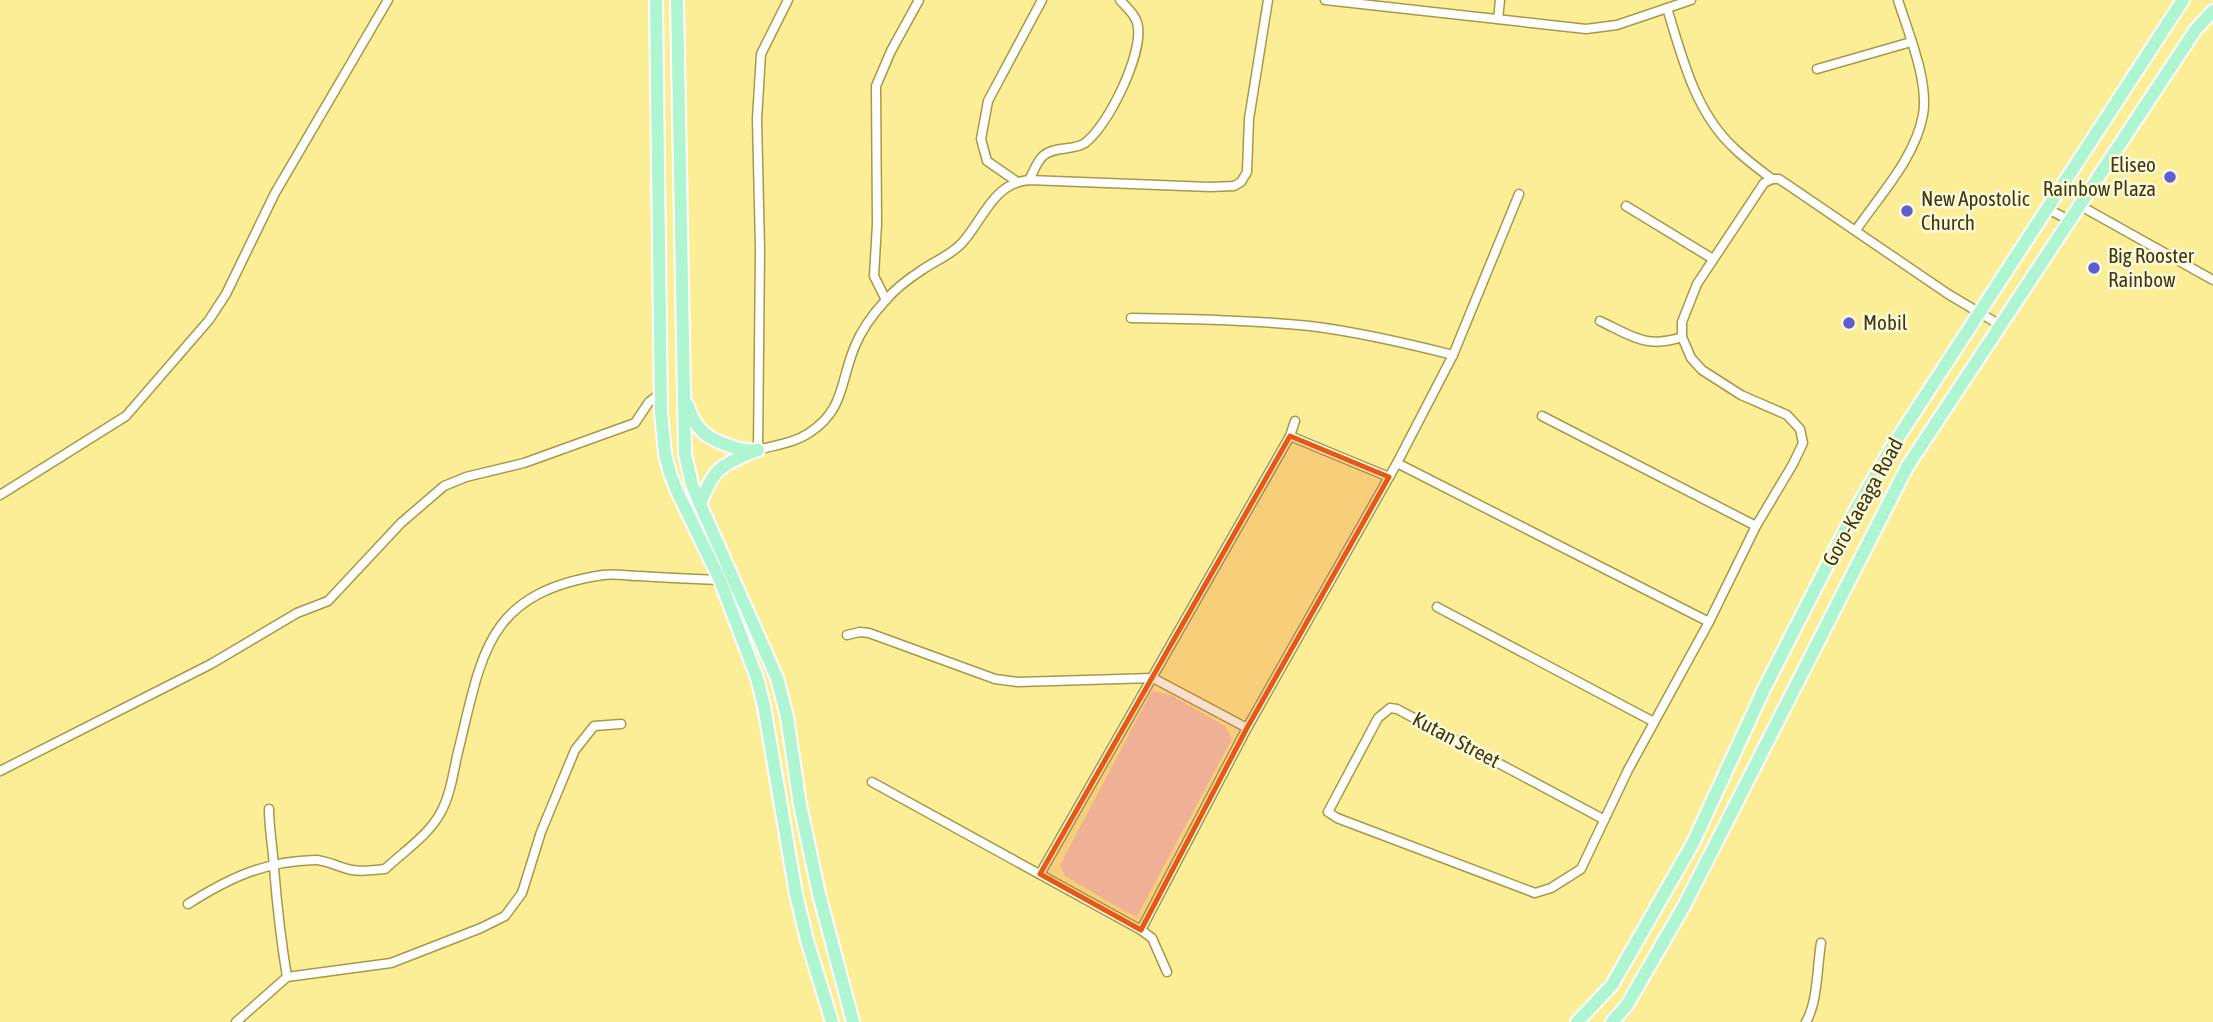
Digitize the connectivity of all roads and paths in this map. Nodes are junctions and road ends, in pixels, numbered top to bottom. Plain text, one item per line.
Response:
1 (387, 0) edge
2 (656, 0) edge
3 (677, 0) edge
4 (788, 0) edge
5 (919, 0) edge
6 (1042, 0) edge
7 (1120, 0) edge
8 (1268, 0) edge
9 (1325, 0) edge
10 (1500, 0) edge
11 (1692, 0) edge
12 (1898, 0) edge
13 (2183, 0) edge
14 (1667, 8) junction
15 (2213, 11) edge
16 (1497, 19) junction
17 (1911, 42) junction
18 (1817, 69) dead end
19 (1772, 178) junction
20 (1029, 180) junction
21 (1016, 181) junction
22 (1520, 194) dead end
23 (2079, 205) junction
24 (1626, 206) dead end
25 (2046, 208) junction
26 (2069, 220) junction
27 (1856, 230) junction
28 (1713, 259) junction
29 (2212, 278) edge
30 (886, 300) junction
31 (1979, 312) junction
32 (1131, 318) dead end
33 (1600, 321) dead end
34 (2000, 325) junction
35 (1682, 337) junction
36 (1453, 355) junction
37 (661, 393) junction
38 (683, 394) junction
39 (1542, 416) dead end
40 (1295, 421) dead end
41 (1290, 436) junction
42 (758, 450) junction
43 (1397, 463) junction
44 (1389, 477) junction
45 (0, 495) edge
46 (700, 504) junction
47 (1756, 526) junction
48 (720, 580) junction
49 (1437, 607) dead end
50 (1709, 622) junction
51 (847, 635) dead end
52 (1153, 678) junction
53 (1654, 722) junction
54 (621, 724) dead end
55 (1247, 727) junction
56 (0, 771) edge
57 (872, 782) dead end
58 (270, 808) dead end
59 (1603, 819) junction
60 (274, 865) junction
61 (1040, 874) junction
62 (188, 904) dead end
63 (1141, 930) junction
64 (1821, 943) dead end
65 (1167, 972) dead end
66 (286, 977) junction
67 (236, 1022) edge
68 (832, 1022) edge
69 (853, 1022) edge
70 (1577, 1022) edge
71 (1612, 1022) edge
72 (1806, 1022) edge

1 - 45 street
2 - 37 main road
3 - 38 main road
4 - 42 street
5 - 30 street
6 - 21 street
7 - 20 street
8 - 20 street
9 - 16 street
10 - 16 street
11 - 14 street
12 - 17 street
13 - 25 main road, Goro-Kaeaga Road
14 - 16 street
14 - 19 street
15 - 23 main road, Goro-Kaeaga Road
17 - 18 street
17 - 27 street
19 - 27 street
19 - 28 street
20 - 21 street
21 - 30 street
22 - 36 street
23 - 26 main road, Goro-Kaeaga Road
23 - 29 street
24 - 28 street
25 - 26 street
25 - 31 main road, Goro-Kaeaga Road
26 - 34 main road, Goro-Kaeaga Road
27 - 31 street
28 - 35 street
30 - 42 street
31 - 34 street
31 - 70 main road, Goro-Kaeaga Road
32 - 36 street
33 - 35 street
34 - 71 main road, Goro-Kaeaga Road
35 - 47 street
36 - 43 street
37 - 48 main road
37 - 56 street
38 - 42 main road
38 - 46 main road
39 - 47 street
40 - 41 street
41 - 44 street
41 - 52 street
42 - 46 main road
43 - 44 street
43 - 50 street
44 - 55 street
46 - 69 main road
47 - 50 street
48 - 60 street
48 - 68 main road
49 - 53 street
50 - 53 street
51 - 52 street
52 - 55 street
52 - 61 street
53 - 59 street
54 - 66 street
55 - 63 street
57 - 61 street
58 - 60 street
59 - 59 street, Kutan Street
60 - 62 street
60 - 66 street
61 - 63 street
63 - 65 street
64 - 72 street
66 - 67 street

